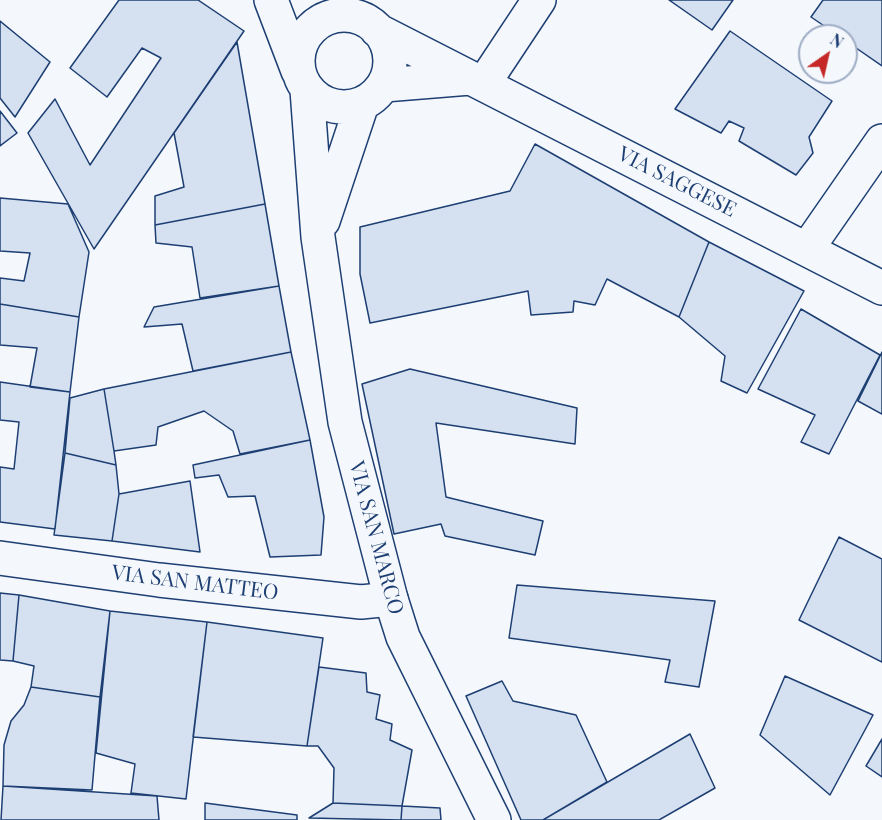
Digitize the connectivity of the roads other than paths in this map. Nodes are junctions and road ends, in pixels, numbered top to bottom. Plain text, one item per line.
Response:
1 (271, 0) edge
2 (539, 0) edge
3 (353, 15) edge
4 (477, 80) junction
5 (303, 83) junction
6 (373, 95) junction
7 (882, 141) edge
8 (318, 237) junction
9 (807, 249) junction
10 (882, 288) edge
11 (0, 558) edge
12 (391, 599) junction
13 (494, 820) edge

1 - 5 main road
2 - 4 main road
3 - 4 main road, VIA SAGGESE
3 - 5 main road
3 - 6 main road
4 - 6 main road
4 - 9 main road, VIA SAGGESE
5 - 6 main road
5 - 8 main road, VIA SAN MARCO
6 - 8 main road, VIA SAN MARCO
7 - 9 main road
8 - 12 main road, VIA SAN MARCO
9 - 10 main road, VIA SAGGESE
11 - 12 main road, VIA SAN MATTEO
12 - 13 main road, VIA SAN MARCO

